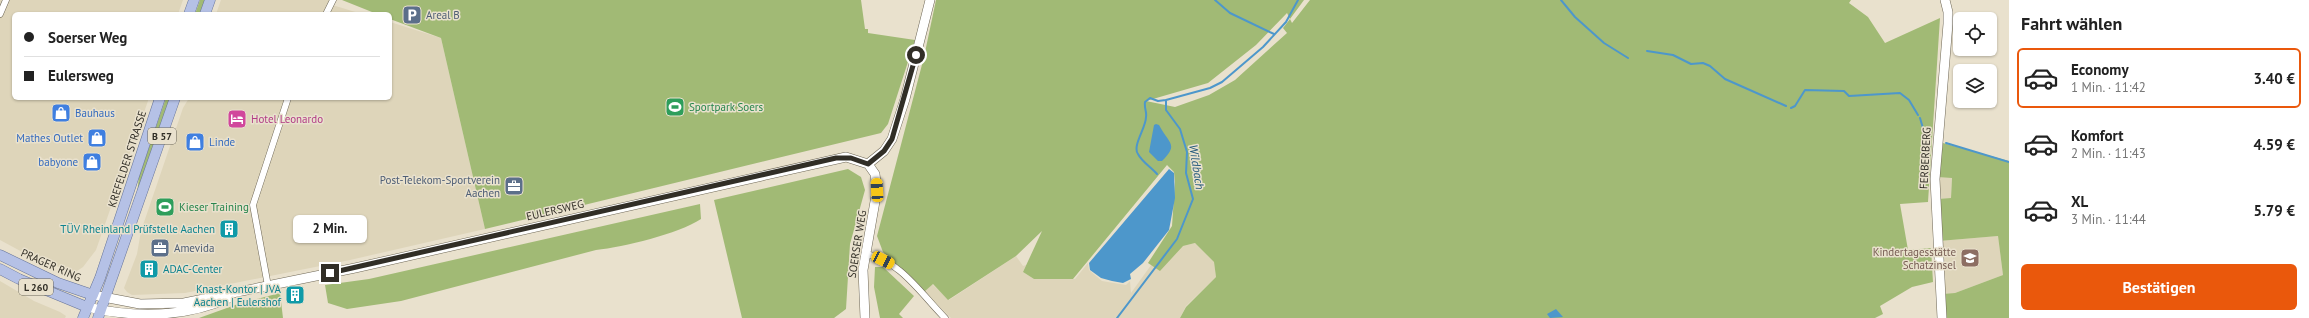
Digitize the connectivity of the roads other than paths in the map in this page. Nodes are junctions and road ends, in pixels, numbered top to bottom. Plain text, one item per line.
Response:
1 (6, 0) edge
2 (194, 0) edge
3 (210, 0) edge
4 (333, 0) edge
5 (930, 0) edge
6 (1945, 0) edge
7 (190, 12) edge
8 (206, 12) edge
9 (327, 12) edge
10 (0, 14) edge
11 (159, 100) edge
12 (174, 100) edge
13 (287, 100) edge
14 (868, 164) junction
15 (865, 254) junction
16 (0, 255) edge
17 (0, 268) edge
18 (268, 286) junction
19 (245, 291) junction
20 (93, 295) junction
21 (106, 298) junction
22 (87, 307) junction
23 (99, 315) edge
24 (83, 318) edge
25 (865, 318) edge
26 (945, 318) edge
27 (1942, 318) edge

1 - 10 street
2 - 7 main road
3 - 8 main road
4 - 9 street
5 - 14 main road
6 - 27 main road, FERBERBERG
11 - 20 main road, KREFELDER STRASSE / B 57
12 - 21 main road, B 57
13 - 18 street
14 - 15 main road, SOERSER WEG
14 - 18 main road, EULERSWEG
15 - 25 main road, SOERSER WEG
15 - 26 street
16 - 20 main road, PRAGER RING / L 260
17 - 22 main road, L 260
18 - 19 main road, EULERSWEG
19 - 21 main road, EULERSWEG
19 - 23 main road, EULERSWEG
20 - 21 main road, EULERSWEG
20 - 22 main road, KREFELDER STRASSE / B 57
21 - 23 main road, B 57
22 - 23 main road
22 - 24 main road, KREFELDER STRASSE / B 57

